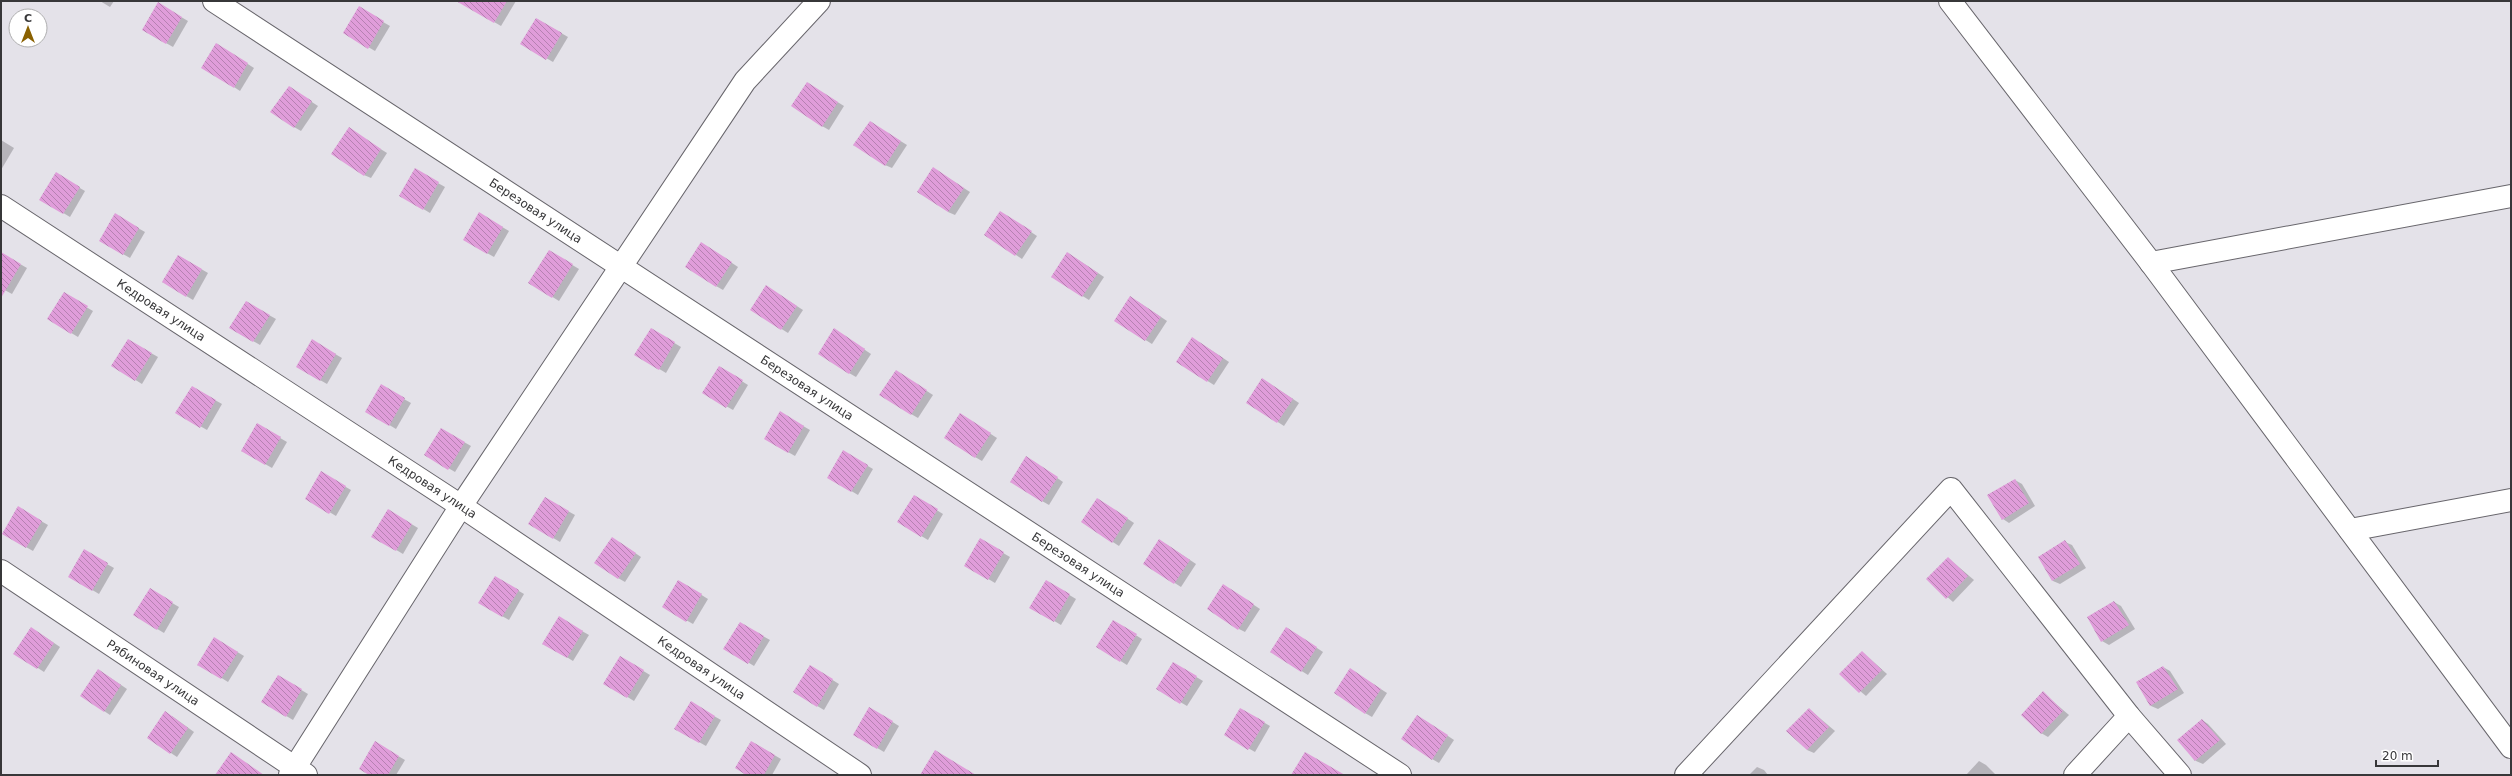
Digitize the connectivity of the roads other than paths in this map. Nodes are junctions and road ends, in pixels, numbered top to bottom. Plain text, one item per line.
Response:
1 (214, 1) edge
2 (819, 1) edge
3 (1951, 1) edge
4 (2511, 196) edge
5 (1, 206) edge
6 (2151, 263) junction
7 (620, 265) junction
8 (2511, 500) edge
9 (461, 506) junction
10 (2350, 530) junction
11 (1, 571) edge
12 (2129, 716) junction
13 (2511, 746) edge
14 (297, 773) edge
15 (860, 775) edge
16 (1400, 775) edge
17 (1686, 775) edge
18 (2075, 775) edge
19 (2180, 775) edge

1 - 7 street, Березовая улица
2 - 7 street
3 - 6 street
4 - 6 street
5 - 9 street, Кедровая улица
6 - 10 street
7 - 9 street
7 - 16 street, Березовая улица
8 - 10 street
9 - 14 street
9 - 15 street, Кедровая улица
10 - 13 street
11 - 14 street, Рябиновая улица
12 - 17 street
12 - 18 street
12 - 19 street

